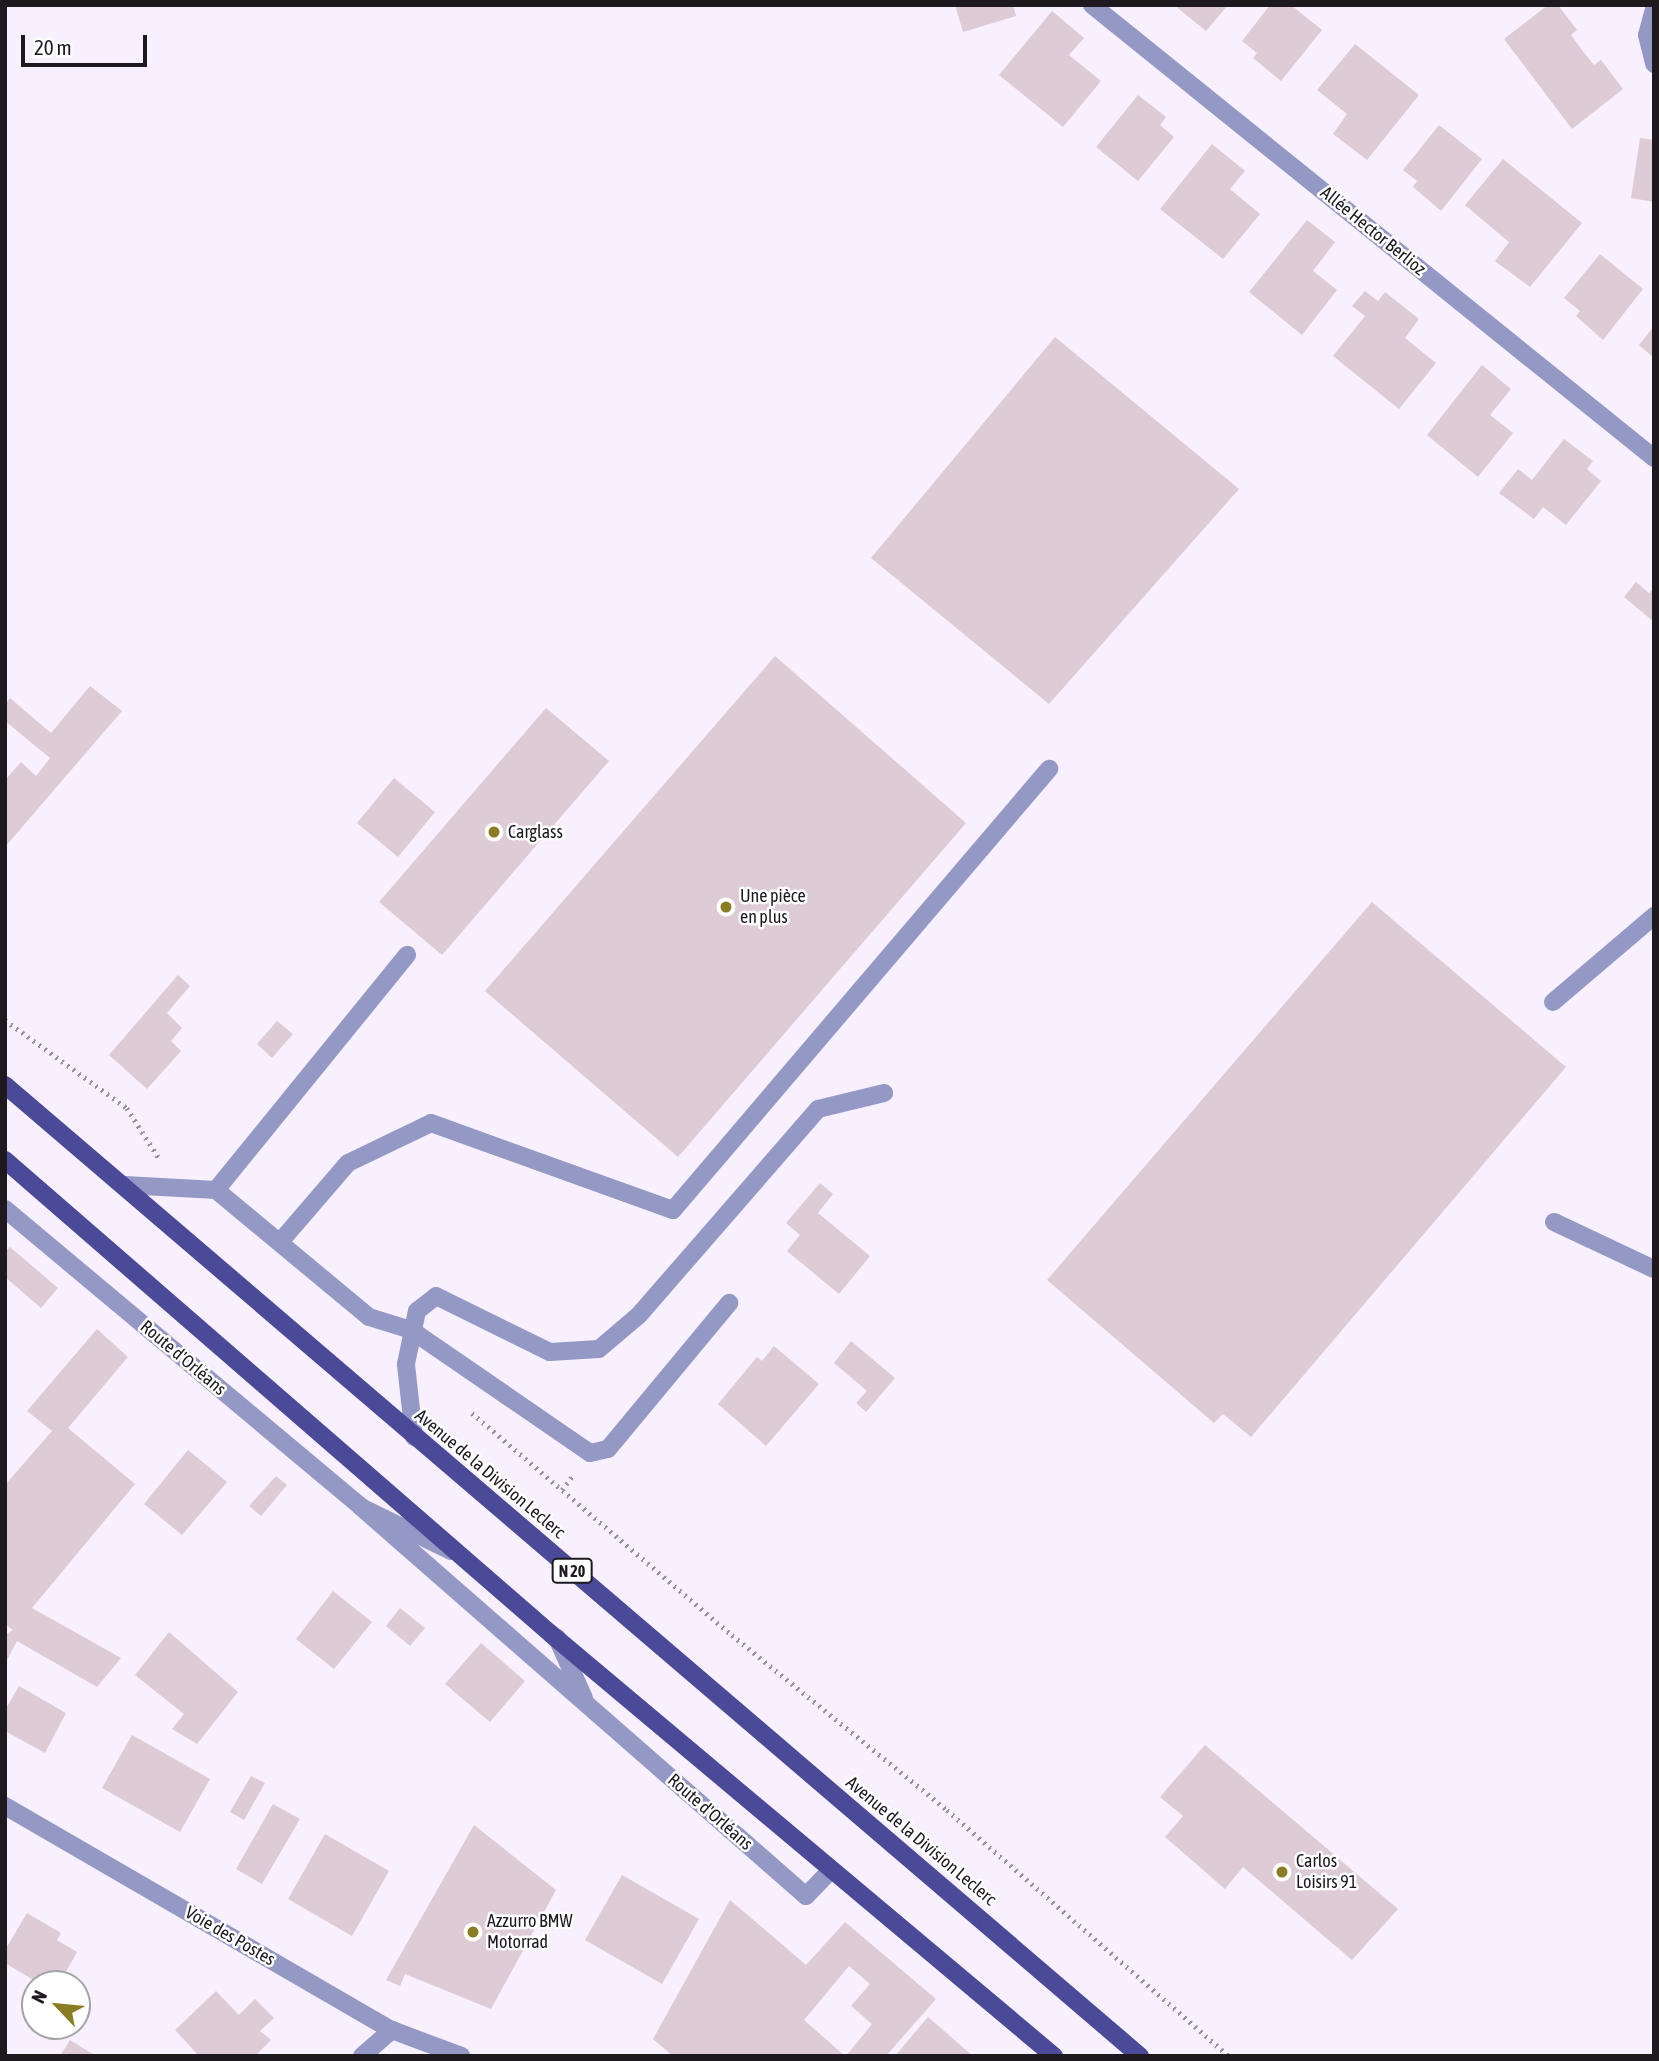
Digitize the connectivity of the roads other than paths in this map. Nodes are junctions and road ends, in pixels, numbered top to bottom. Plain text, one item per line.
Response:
1 (1092, 5) edge
2 (1654, 9) edge
3 (1654, 65) edge
4 (1654, 458) edge
5 (1049, 769) dead end
6 (1654, 916) edge
7 (407, 955) dead end
8 (1553, 1002) dead end
9 (5, 1085) edge
10 (884, 1093) dead end
11 (5, 1160) edge
12 (125, 1185) junction
13 (216, 1190) junction
14 (5, 1209) edge
15 (1554, 1222) dead end
16 (280, 1242) junction
17 (1654, 1269) edge
18 (729, 1303) dead end
19 (411, 1330) junction
20 (414, 1437) junction
21 (361, 1507) junction
22 (460, 1556) junction
23 (556, 1638) junction
24 (587, 1705) junction
25 (5, 1805) edge
26 (831, 1870) junction
27 (392, 2030) junction
28 (362, 2056) edge
29 (461, 2056) edge
30 (1054, 2056) edge
31 (1140, 2056) edge

1 - 4 street, Allée Hector Berlioz
2 - 3 street
5 - 16 street
6 - 8 street
7 - 13 street
9 - 12 main road, Avenue de la Division Leclerc / N 20
10 - 19 street
11 - 22 main road
12 - 13 street
12 - 20 main road, Avenue de la Division Leclerc / N 20
13 - 16 street
14 - 21 street, Route d'Orléans
15 - 17 street
16 - 19 street
18 - 19 street
19 - 20 street
20 - 31 main road, Avenue de la Division Leclerc / N 20
21 - 22 street, Route d'Orléans
21 - 24 street, Route d'Orléans
22 - 23 main road
23 - 24 street, Route d'Orléans
23 - 26 main road
24 - 26 street, Route d'Orléans
25 - 27 street, Voie des Postes
26 - 30 main road
27 - 28 street
27 - 29 street, Voie des Postes

